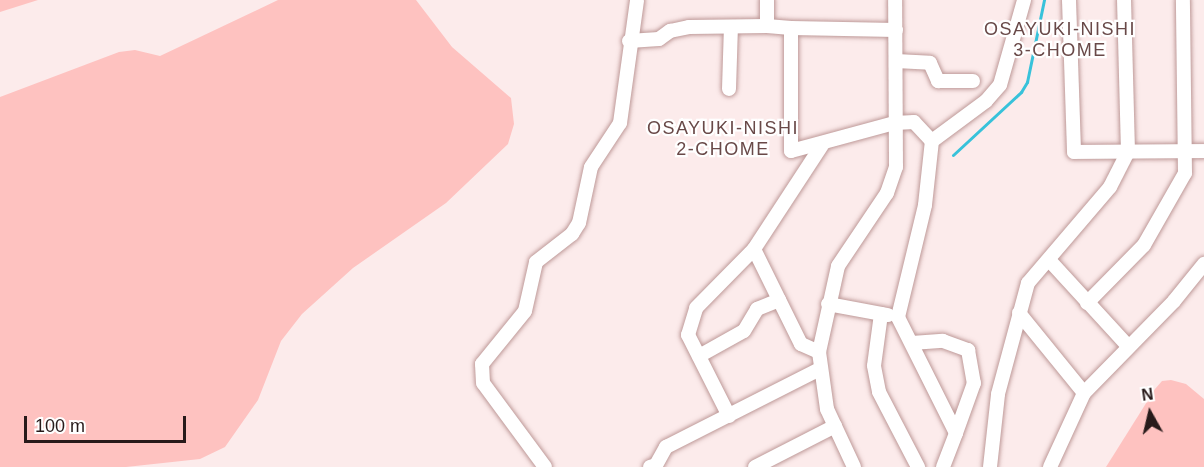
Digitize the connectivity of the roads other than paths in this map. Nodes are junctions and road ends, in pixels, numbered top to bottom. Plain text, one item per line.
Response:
1 (637, 0) edge
2 (767, 0) edge
3 (896, 0) edge
4 (1024, 0) edge
5 (1069, 0) edge
6 (1124, 0) edge
7 (1183, 0) edge
8 (767, 26) junction
9 (731, 27) junction
10 (791, 28) junction
11 (896, 30) junction
12 (629, 41) junction
13 (896, 61) junction
14 (973, 81) dead end
15 (729, 89) dead end
16 (895, 123) junction
17 (932, 141) junction
18 (822, 145) junction
19 (1204, 151) edge
20 (1128, 152) junction
21 (1187, 153) junction
22 (754, 249) junction
23 (1050, 261) junction
24 (1204, 264) edge
25 (779, 300) junction
26 (1088, 303) junction
27 (828, 304) junction
28 (1019, 313) junction
29 (880, 314) junction
30 (898, 317) junction
31 (912, 343) junction
32 (1128, 346) junction
33 (819, 352) junction
34 (699, 356) junction
35 (820, 369) junction
36 (1084, 393) junction
37 (729, 416) junction
38 (835, 426) junction
39 (956, 433) junction
40 (545, 467) edge
41 (650, 467) edge
42 (755, 467) edge
43 (854, 467) edge
44 (918, 467) edge
45 (943, 467) edge
46 (990, 467) edge
47 (1050, 467) edge

1 - 12 street
2 - 8 street
3 - 11 street
4 - 17 street
5 - 20 street
6 - 20 street
7 - 21 street
8 - 9 street
8 - 10 street
9 - 12 street
9 - 15 street
10 - 11 street
10 - 18 street
11 - 13 street
12 - 40 street
13 - 14 street
13 - 16 street
16 - 17 street
16 - 18 street
16 - 27 street
17 - 30 street
18 - 22 street
19 - 21 street
20 - 21 street
20 - 23 street
21 - 26 street
22 - 25 street
22 - 34 street
23 - 26 street
23 - 28 street
24 - 32 street
25 - 33 street
25 - 34 street
26 - 32 street
27 - 29 street
27 - 33 street
28 - 36 street
28 - 46 street
29 - 30 street
29 - 44 street
30 - 31 street
31 - 39 street
31 - 39 street
32 - 36 street
33 - 35 street
34 - 37 street
35 - 37 street
35 - 38 street
36 - 47 street
37 - 41 street
38 - 42 street
38 - 43 street
39 - 45 street

